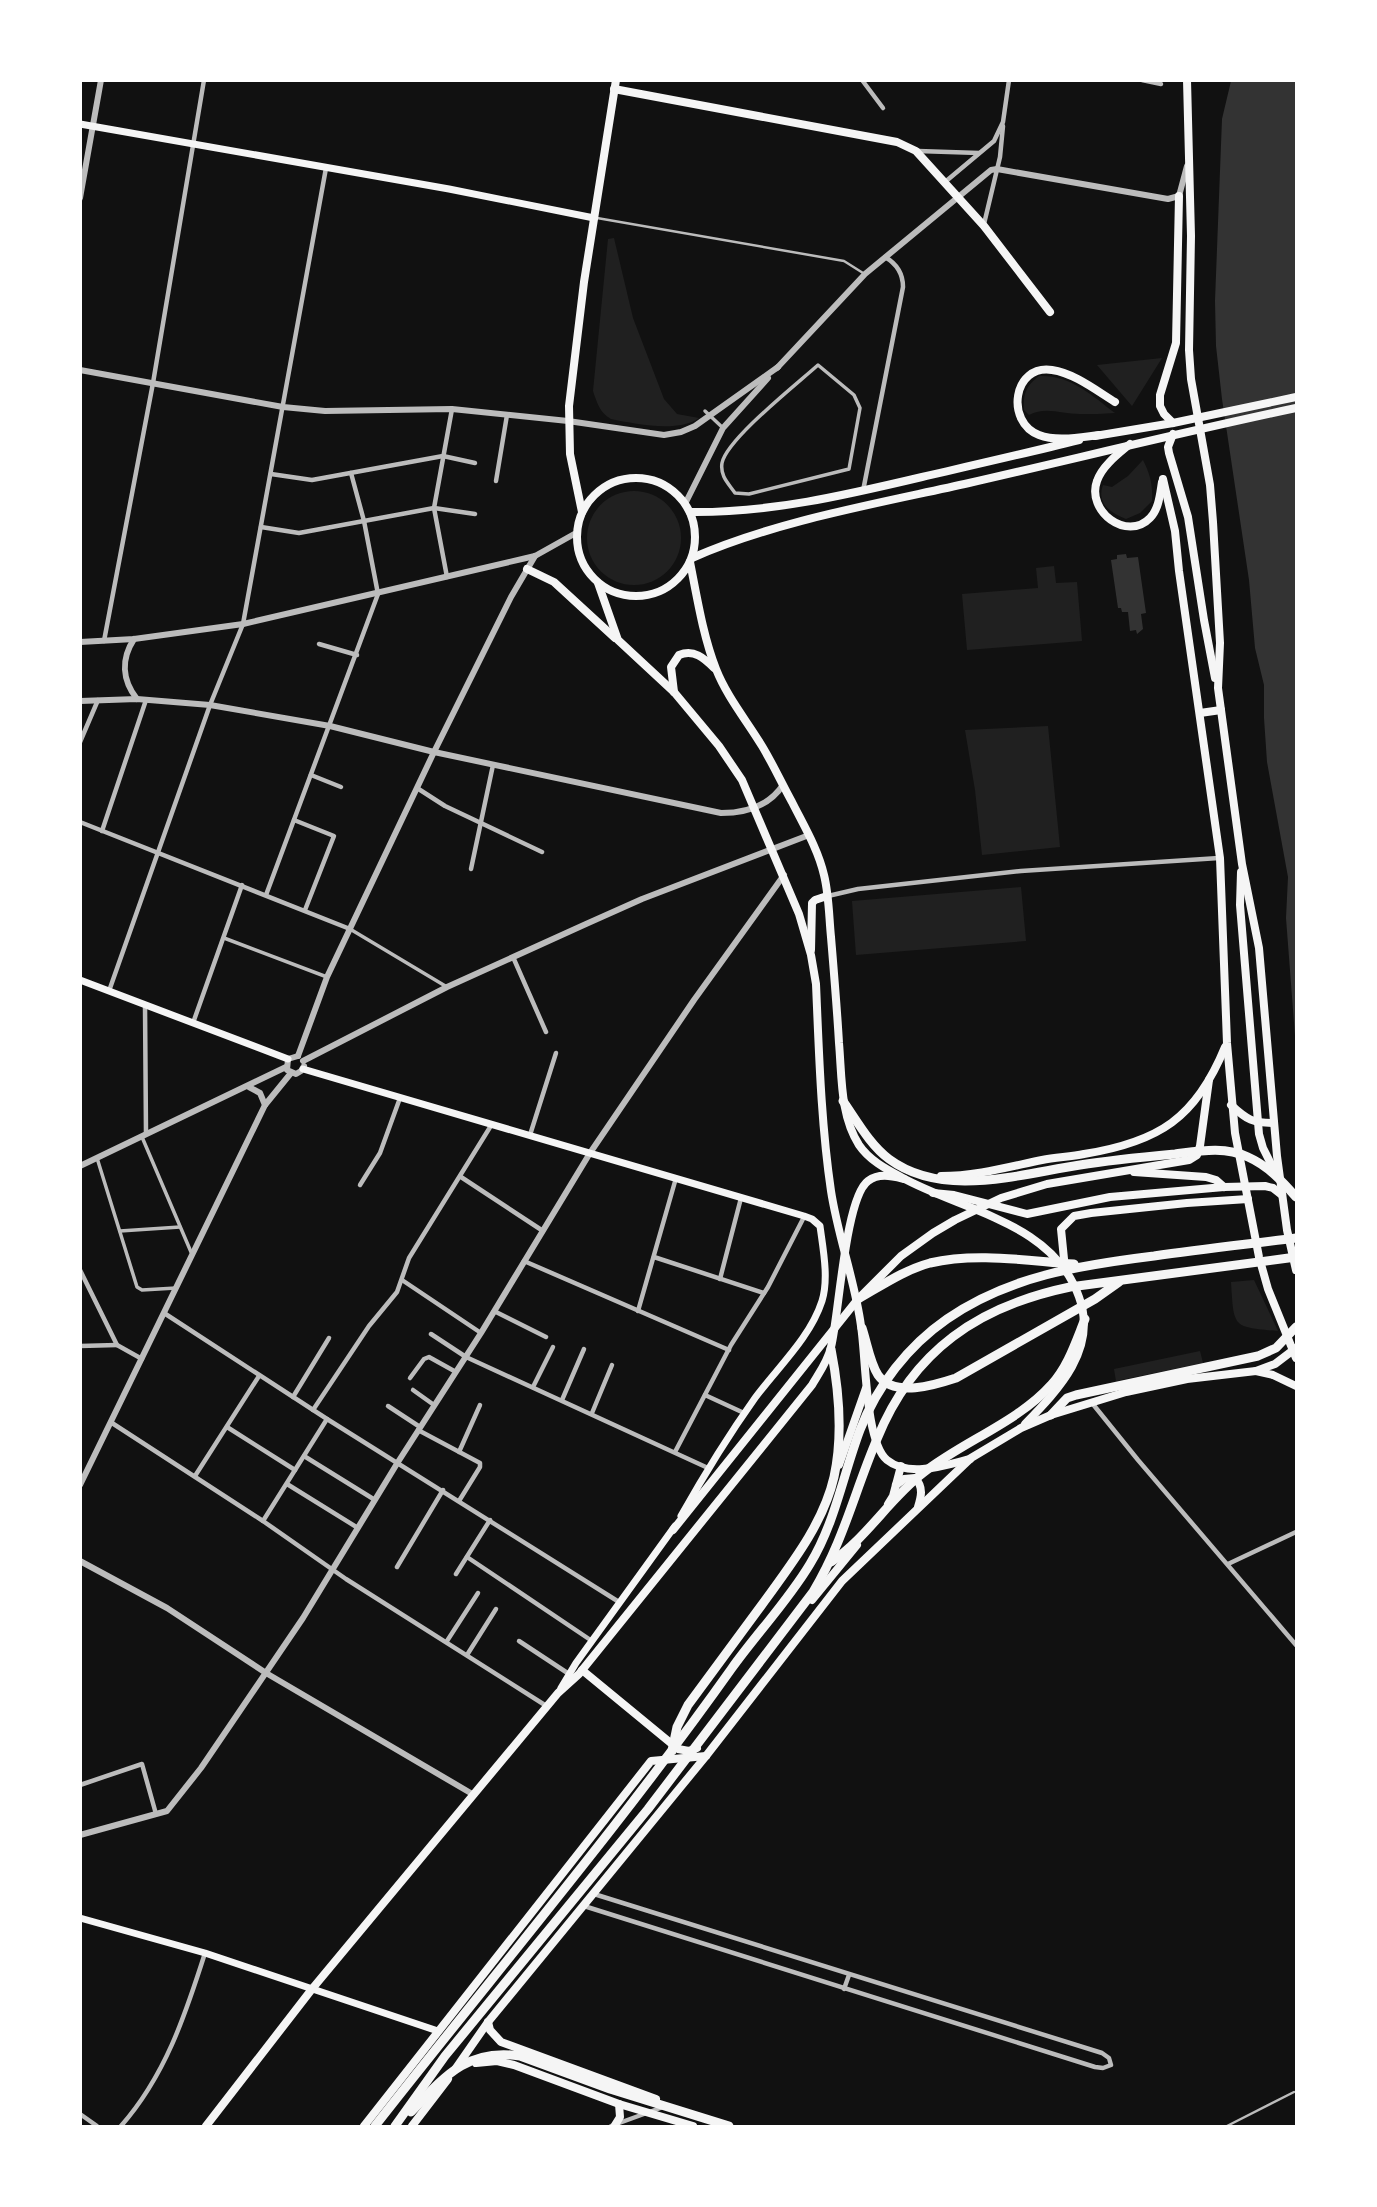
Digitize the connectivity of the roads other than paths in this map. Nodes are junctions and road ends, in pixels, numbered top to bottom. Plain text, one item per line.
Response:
1 (101, 80) edge
2 (204, 80) edge
3 (862, 80) edge
4 (1009, 80) edge
5 (1142, 80) edge
6 (1187, 80) edge
7 (1161, 84) dead end
8 (615, 85) edge
9 (883, 108) dead end
10 (1003, 122) junction
11 (80, 124) edge
12 (93, 127) junction
13 (192, 145) junction
14 (916, 150) junction
15 (980, 153) junction
16 (1188, 161) junction
17 (326, 167) junction
18 (997, 169) junction
19 (945, 182) junction
20 (958, 197) junction
21 (1179, 197) junction
22 (80, 198) edge
23 (594, 218) junction
24 (984, 226) junction
25 (884, 256) junction
26 (865, 274) junction
27 (1050, 312) dead end
28 (778, 367) junction
29 (80, 370) edge
30 (153, 383) junction
31 (1297, 397) edge
32 (1115, 402) dead end
33 (283, 407) junction
34 (1297, 408) edge
35 (452, 410) junction
36 (507, 414) junction
37 (708, 414) junction
38 (568, 421) junction
39 (1173, 423) junction
40 (723, 428) junction
41 (855, 431) joint
42 (1173, 434) junction
43 (1099, 435) junction
44 (1130, 444) junction
45 (443, 456) junction
46 (475, 463) dead end
47 (351, 473) junction
48 (271, 474) junction
49 (496, 481) dead end
50 (863, 491) junction
51 (685, 504) junction
52 (434, 508) junction
53 (582, 512) junction
54 (690, 512) junction
55 (475, 514) dead end
56 (364, 521) junction
57 (261, 527) junction
58 (576, 533) junction
59 (535, 555) junction
60 (691, 560) junction
61 (527, 569) junction
62 (447, 577) junction
63 (598, 583) junction
64 (378, 594) junction
65 (243, 624) junction
66 (134, 639) junction
67 (618, 640) junction
68 (80, 642) edge
69 (104, 642) junction
70 (319, 644) dead end
71 (356, 655) junction
72 (716, 670) junction
73 (1217, 688) junction
74 (674, 692) junction
75 (137, 699) junction
76 (98, 700) junction
77 (146, 700) junction
78 (80, 701) edge
79 (209, 705) junction
80 (1220, 710) junction
81 (1200, 713) junction
82 (330, 726) junction
83 (80, 742) edge
84 (434, 752) junction
85 (493, 764) junction
86 (311, 775) junction
87 (783, 785) junction
88 (341, 787) dead end
89 (417, 788) junction
90 (755, 807) junction
91 (294, 820) junction
92 (80, 822) edge
93 (480, 824) junction
94 (102, 831) junction
95 (809, 835) junction
96 (772, 850) junction
97 (541, 852) dead end
98 (158, 853) junction
99 (1220, 858) junction
100 (1242, 864) junction
101 (471, 869) dead end
102 (784, 875) junction
103 (242, 886) junction
104 (266, 895) junction
105 (827, 897) junction
106 (305, 911) junction
107 (350, 929) junction
108 (223, 938) junction
109 (811, 955) junction
110 (513, 957) junction
111 (327, 976) junction
112 (80, 980) edge
113 (447, 987) junction
114 (108, 990) junction
115 (145, 1005) junction
116 (193, 1023) junction
117 (546, 1032) dead end
118 (1227, 1042) junction
119 (556, 1053) dead end
120 (301, 1062) junction
121 (288, 1067) junction
122 (1209, 1080) junction
123 (248, 1087) junction
124 (400, 1098) junction
125 (843, 1101) junction
126 (265, 1105) junction
127 (1231, 1105) junction
128 (1274, 1123) junction
129 (492, 1125) junction
130 (144, 1136) junction
131 (530, 1136) junction
132 (590, 1153) junction
133 (97, 1158) junction
134 (80, 1166) edge
135 (1124, 1172) junction
136 (928, 1176) junction
137 (1277, 1176) junction
138 (461, 1177) junction
139 (676, 1178) junction
140 (904, 1178) junction
141 (360, 1185) dead end
142 (1245, 1186) junction
143 (1224, 1187) junction
144 (933, 1192) junction
145 (1282, 1195) junction
146 (1297, 1197) edge
147 (741, 1198) junction
148 (1248, 1199) junction
149 (804, 1216) junction
150 (180, 1227) junction
151 (120, 1231) junction
152 (543, 1231) junction
153 (1297, 1238) edge
154 (192, 1254) junction
155 (654, 1257) junction
156 (844, 1257) junction
157 (1297, 1257) edge
158 (524, 1261) junction
159 (1087, 1265) junction
160 (1297, 1270) edge
161 (81, 1271) edge
162 (1065, 1272) junction
163 (720, 1279) junction
164 (402, 1280) junction
165 (1121, 1280) junction
166 (176, 1288) junction
167 (764, 1293) junction
168 (858, 1299) junction
169 (494, 1311) junction
170 (638, 1311) junction
171 (164, 1313) junction
172 (1085, 1319) junction
173 (1297, 1327) edge
174 (862, 1328) junction
175 (481, 1333) junction
176 (431, 1334) dead end
177 (546, 1337) dead end
178 (329, 1338) dead end
179 (117, 1345) junction
180 (80, 1346) edge
181 (553, 1347) dead end
182 (584, 1349) dead end
183 (831, 1349) junction
184 (729, 1350) junction
185 (1296, 1353) edge
186 (466, 1357) junction
187 (142, 1359) junction
188 (612, 1365) dead end
189 (1256, 1371) junction
190 (456, 1372) junction
191 (259, 1376) junction
192 (411, 1378) dead end
193 (866, 1385) junction
194 (533, 1387) junction
195 (1297, 1387) edge
196 (412, 1390) dead end
197 (705, 1395) junction
198 (293, 1397) junction
199 (562, 1400) junction
200 (1092, 1402) junction
201 (434, 1405) junction
202 (480, 1405) dead end
203 (387, 1406) dead end
204 (313, 1409) junction
205 (592, 1413) junction
206 (744, 1414) junction
207 (1051, 1415) junction
208 (327, 1419) junction
209 (112, 1423) junction
210 (227, 1427) junction
211 (419, 1428) junction
212 (1021, 1428) junction
213 (459, 1452) junction
214 (675, 1452) junction
215 (304, 1456) junction
216 (971, 1458) junction
217 (398, 1462) junction
218 (901, 1466) junction
219 (708, 1468) junction
220 (295, 1470) junction
221 (195, 1476) junction
222 (834, 1479) junction
223 (80, 1485) edge
224 (287, 1485) junction
225 (896, 1485) junction
226 (443, 1490) junction
227 (376, 1500) junction
228 (459, 1501) junction
229 (917, 1510) junction
230 (490, 1520) junction
231 (263, 1521) junction
232 (359, 1528) junction
233 (673, 1530) junction
234 (1297, 1532) edge
235 (467, 1557) junction
236 (80, 1561) edge
237 (831, 1563) junction
238 (1228, 1564) junction
239 (397, 1567) dead end
240 (333, 1569) junction
241 (456, 1574) dead end
242 (478, 1592) dead end
243 (620, 1602) junction
244 (496, 1609) dead end
245 (519, 1641) dead end
246 (592, 1641) junction
247 (447, 1642) junction
248 (1297, 1645) edge
249 (467, 1655) junction
250 (582, 1670) junction
251 (266, 1672) junction
252 (569, 1674) junction
253 (558, 1693) junction
254 (548, 1707) junction
255 (672, 1752) junction
256 (706, 1756) junction
257 (80, 1785) edge
258 (474, 1795) junction
259 (156, 1815) junction
260 (80, 1835) edge
261 (594, 1894) junction
262 (584, 1906) junction
263 (82, 1921) edge
264 (205, 1953) junction
265 (849, 1975) junction
266 (312, 1989) junction
267 (844, 1989) junction
268 (488, 2022) junction
269 (438, 2031) junction
270 (451, 2075) junction
271 (1294, 2092) dead end
272 (642, 2094) junction
273 (619, 2104) junction
274 (670, 2105) junction
275 (635, 2109) junction
276 (648, 2113) junction
277 (80, 2114) edge
278 (97, 2126) edge
279 (121, 2126) edge
280 (206, 2126) edge
281 (364, 2126) edge
282 (375, 2126) edge
283 (396, 2126) edge
284 (412, 2126) edge
285 (613, 2126) edge
286 (693, 2126) edge
287 (729, 2126) edge
288 (738, 2126) edge
289 (1227, 2126) edge

1 - 12 street
2 - 13 street
3 - 9 street
4 - 10 street
5 - 7 street
6 - 16 main road
8 - 14 main road
8 - 23 main road
10 - 15 street
10 - 18 street
11 - 12 main road
12 - 13 main road
12 - 22 street
13 - 17 main road
13 - 30 street
14 - 15 street
14 - 19 main road
15 - 19 street
16 - 21 street
16 - 73 main road
17 - 23 main road
17 - 33 street
18 - 20 street
18 - 21 street
18 - 24 street
19 - 20 main road
20 - 24 main road
20 - 25 street
21 - 39 main road
23 - 26 lane
23 - 38 main road
24 - 27 main road
25 - 26 street
25 - 50 street
26 - 28 street
28 - 37 street
28 - 40 street
29 - 30 street
30 - 33 street
30 - 69 street
31 - 39 main road
32 - 43 main road
33 - 35 street
33 - 48 street
34 - 42 main road
35 - 36 street
35 - 45 street
36 - 38 street
36 - 49 street
37 - 38 street
37 - 40 street
38 - 53 main road
39 - 43 main road
40 - 51 street
41 - 41 street
42 - 44 main road
42 - 73 main road
43 - 50 main road
44 - 60 main road
44 - 81 main road
45 - 46 street
45 - 47 street
45 - 52 street
47 - 48 street
47 - 56 street
48 - 57 street
50 - 54 main road
51 - 53 main road
51 - 54 main road
52 - 55 street
52 - 56 street
52 - 62 street
53 - 58 main road
54 - 60 main road
56 - 57 street
56 - 64 street
57 - 65 street
58 - 59 street
58 - 63 main road
59 - 61 street
59 - 62 street
60 - 63 main road
60 - 72 main road
61 - 67 main road
61 - 84 street
62 - 64 street
63 - 67 main road
64 - 65 street
64 - 71 street
65 - 66 street
65 - 79 street
66 - 69 street
66 - 75 street
67 - 74 main road
68 - 69 street
70 - 71 street
71 - 82 street
72 - 74 main road
72 - 87 main road
73 - 80 main road
74 - 90 main road
75 - 76 street
75 - 77 street
76 - 78 street
76 - 83 street
77 - 79 street
77 - 94 street
79 - 82 street
79 - 98 street
80 - 81 main road
80 - 100 main road
81 - 99 main road
82 - 84 street
82 - 86 street
84 - 85 street
84 - 89 street
85 - 90 street
85 - 93 street
86 - 88 street
86 - 91 street
87 - 90 street
87 - 95 main road
89 - 93 street
89 - 107 street
90 - 96 main road
91 - 104 street
91 - 106 street
92 - 94 street
93 - 97 street
93 - 101 street
94 - 98 street
95 - 96 street
95 - 105 main road
96 - 102 main road
96 - 110 street
98 - 103 street
98 - 114 street
99 - 105 street
99 - 118 main road
100 - 128 main road
100 - 137 main road
102 - 109 main road
102 - 132 street
103 - 104 street
103 - 108 street
104 - 106 street
105 - 109 main road
105 - 125 main road
106 - 107 street
107 - 111 street
107 - 113 street
108 - 111 street
108 - 116 street
109 - 156 main road
110 - 113 street
110 - 117 street
111 - 120 street
112 - 114 main road
113 - 120 street
114 - 115 main road
115 - 116 main road
115 - 130 street
116 - 121 main road
118 - 122 main road
118 - 127 main road
119 - 131 street
120 - 121 street
120 - 121 street
120 - 124 main road
121 - 123 street
121 - 126 street
122 - 135 main road
122 - 136 main road
123 - 126 street
123 - 130 street
124 - 129 main road
124 - 141 street
125 - 136 highway
125 - 140 main road
126 - 154 street
127 - 128 main road
127 - 142 main road
128 - 145 main road
129 - 131 main road
129 - 138 street
130 - 133 street
130 - 150 street
131 - 132 main road
132 - 139 main road
132 - 152 street
133 - 134 street
133 - 151 street
135 - 143 main road
135 - 168 main road
136 - 137 highway
137 - 146 highway
138 - 152 street
138 - 164 street
139 - 147 main road
139 - 155 street
140 - 144 main road
140 - 156 main road
142 - 143 main road
142 - 145 main road
142 - 148 main road
143 - 144 main road
144 - 162 main road
145 - 160 main road
147 - 149 main road
147 - 163 street
148 - 162 main road
148 - 185 main road
149 - 167 street
149 - 206 main road
150 - 151 street
150 - 154 street
151 - 166 street
152 - 158 street
153 - 159 highway
154 - 166 street
155 - 163 street
155 - 170 street
156 - 174 main road
156 - 183 main road
157 - 165 highway
158 - 169 street
158 - 170 street
159 - 168 highway
159 - 255 highway
161 - 179 street
162 - 172 main road
163 - 167 street
164 - 175 street
164 - 204 street
165 - 174 highway
165 - 237 highway
166 - 171 street
167 - 184 street
168 - 233 main road
169 - 175 street
169 - 177 street
170 - 184 street
171 - 187 street
171 - 191 street
172 - 212 main road
172 - 237 highway
173 - 207 highway
174 - 193 main road
175 - 186 street
176 - 186 street
178 - 198 street
179 - 180 street
179 - 187 street
181 - 194 street
182 - 199 street
183 - 222 highway
183 - 250 main road
184 - 197 street
185 - 189 main road
186 - 190 street
186 - 194 street
187 - 209 street
188 - 205 street
189 - 195 main road
189 - 200 main road
190 - 192 street
190 - 201 street
191 - 198 street
191 - 210 street
193 - 218 main road
193 - 222 main road
194 - 199 street
196 - 201 street
197 - 206 street
197 - 214 street
198 - 204 street
199 - 205 street
200 - 207 main road
200 - 238 street
201 - 211 street
202 - 213 street
203 - 211 street
204 - 208 street
205 - 214 street
206 - 219 main road
207 - 212 main road
208 - 215 street
208 - 217 street
209 - 221 street
209 - 223 street
210 - 220 street
210 - 221 street
211 - 213 street
211 - 217 street
212 - 216 main road
213 - 228 street
214 - 219 street
215 - 220 street
215 - 227 street
216 - 218 main road
216 - 229 main road
217 - 226 street
217 - 227 street
218 - 225 main road
219 - 233 main road
220 - 224 street
221 - 231 street
222 - 255 highway
224 - 231 street
224 - 232 street
225 - 229 main road
225 - 250 main road
226 - 228 street
226 - 239 street
227 - 232 street
228 - 230 street
229 - 256 main road
230 - 235 street
230 - 243 street
231 - 240 street
232 - 240 street
233 - 243 main road
234 - 238 street
235 - 241 street
235 - 246 street
236 - 251 street
237 - 283 highway
238 - 248 street
240 - 247 street
240 - 251 street
242 - 247 street
243 - 246 main road
244 - 249 street
245 - 252 street
246 - 252 main road
247 - 249 street
249 - 254 street
250 - 253 main road
251 - 258 street
251 - 259 street
252 - 253 main road
253 - 254 main road
254 - 258 main road
255 - 282 highway
256 - 261 main road
256 - 269 main road
257 - 259 street
258 - 266 main road
259 - 260 street
261 - 262 main road
261 - 265 street
262 - 267 street
262 - 268 main road
263 - 264 main road
264 - 266 main road
264 - 279 street
265 - 267 street
265 - 267 street
266 - 269 main road
266 - 280 main road
268 - 270 main road
268 - 272 main road
269 - 281 main road
270 - 273 main road
270 - 284 main road
271 - 289 lane
272 - 274 main road
272 - 275 main road
273 - 275 main road
273 - 285 main road
274 - 276 street
274 - 288 main road
275 - 276 main road
276 - 285 street
276 - 286 main road
277 - 278 street
283 - 287 highway

